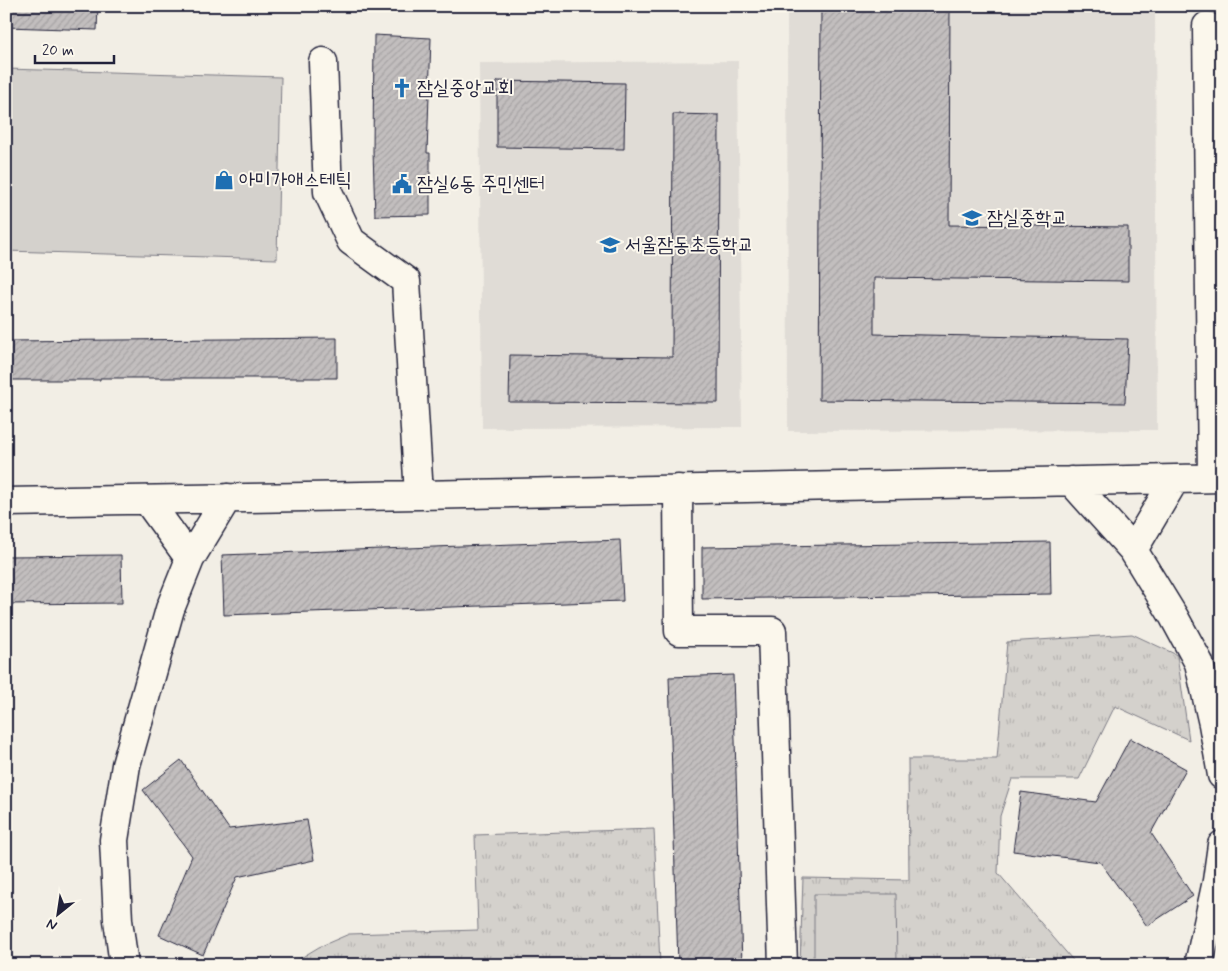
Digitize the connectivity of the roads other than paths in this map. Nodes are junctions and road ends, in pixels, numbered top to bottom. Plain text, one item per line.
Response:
1 (1207, 26) dead end
2 (323, 62) dead end
3 (1217, 478) edge
4 (1175, 479) junction
5 (1070, 481) junction
6 (678, 489) junction
7 (419, 495) junction
8 (228, 498) junction
9 (147, 500) junction
10 (6, 502) edge
11 (1133, 550) junction
12 (190, 560) junction
13 (1222, 775) edge
14 (1222, 845) edge
15 (124, 965) edge
16 (783, 965) edge
17 (1198, 965) edge

1 - 3 lane
2 - 7 lane
3 - 4 lane
4 - 5 lane
4 - 11 lane
5 - 6 lane
5 - 11 lane
6 - 7 lane
6 - 16 lane
7 - 8 lane
8 - 9 lane
8 - 12 lane
9 - 10 lane
9 - 12 lane
11 - 13 lane
12 - 15 lane
14 - 17 lane

